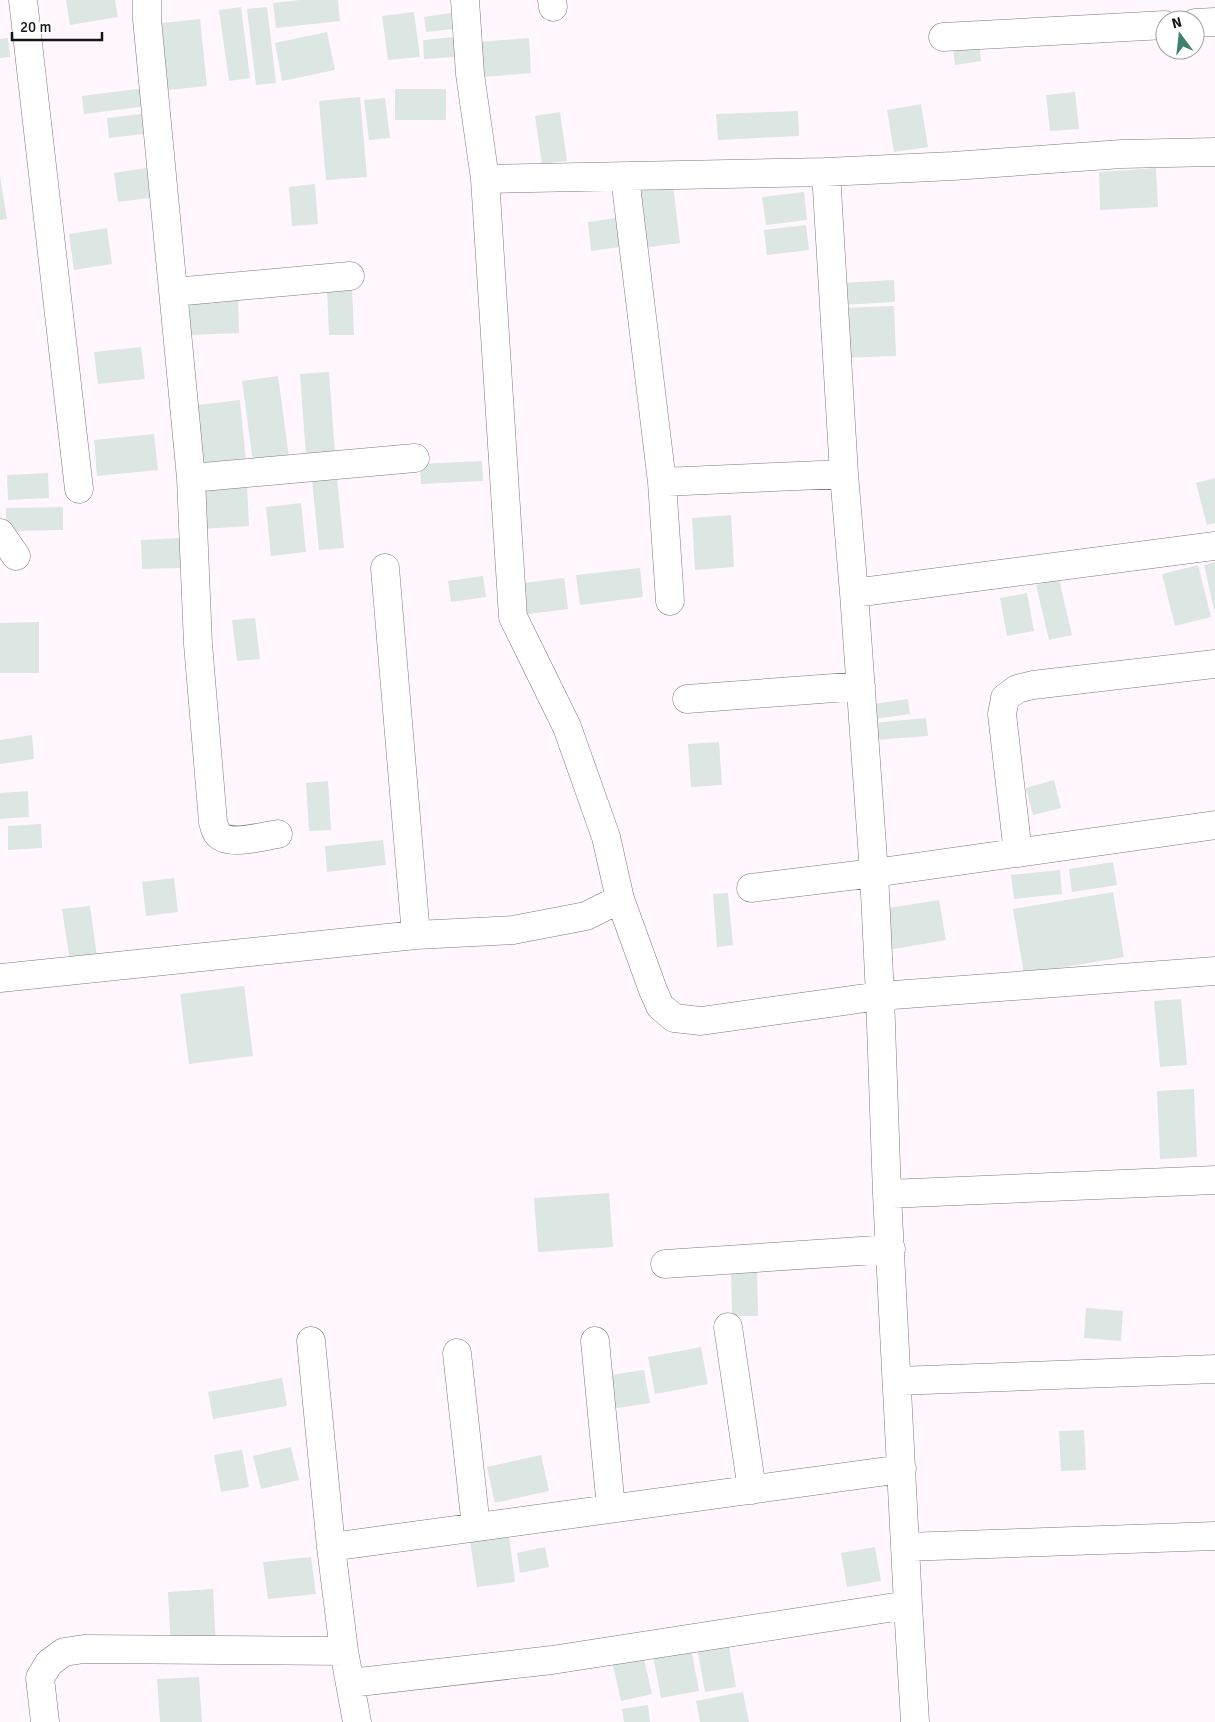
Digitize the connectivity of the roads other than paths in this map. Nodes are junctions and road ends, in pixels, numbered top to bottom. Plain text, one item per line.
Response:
1 (23, 0) edge
2 (147, 0) edge
3 (465, 0) edge
4 (1155, 26) edge
5 (943, 37) dead end
6 (1215, 152) edge
7 (826, 172) junction
8 (625, 177) junction
9 (486, 179) junction
10 (350, 276) dead end
11 (174, 292) junction
12 (415, 458) dead end
13 (844, 474) junction
14 (191, 478) junction
15 (662, 482) junction
16 (79, 489) dead end
17 (0, 533) edge
18 (1215, 546) edge
19 (16, 556) dead end
20 (385, 568) dead end
21 (854, 592) junction
22 (670, 601) dead end
23 (1215, 664) edge
24 (861, 686) junction
25 (687, 699) dead end
26 (1215, 825) edge
27 (278, 834) dead end
28 (1018, 853) junction
29 (874, 873) junction
30 (751, 888) dead end
31 (620, 899) junction
32 (416, 935) junction
33 (1215, 971) edge
34 (0, 978) edge
35 (880, 996) junction
36 (1215, 1180) edge
37 (887, 1194) junction
38 (890, 1249) junction
39 (665, 1264) dead end
40 (728, 1327) dead end
41 (311, 1341) dead end
42 (595, 1341) dead end
43 (457, 1353) dead end
44 (1215, 1369) edge
45 (897, 1381) junction
46 (902, 1469) junction
47 (752, 1490) junction
48 (611, 1508) junction
49 (476, 1527) junction
50 (1215, 1536) edge
51 (332, 1547) junction
52 (905, 1548) junction
53 (908, 1605) junction
54 (344, 1651) junction
55 (350, 1683) junction
56 (44, 1722) edge
57 (356, 1722) edge
58 (914, 1722) edge

1 - 16 street
2 - 11 street
3 - 9 street
4 - 5 street
6 - 7 street
7 - 8 street
7 - 13 street
8 - 9 street
8 - 15 street
9 - 31 street
10 - 11 street
11 - 14 street
12 - 14 street
13 - 15 street
13 - 21 street
14 - 27 street
15 - 22 street
17 - 19 street
18 - 21 street
20 - 32 street
21 - 24 street
23 - 28 street
24 - 25 street
24 - 29 street
26 - 28 street
28 - 29 street
29 - 30 street
29 - 35 street
31 - 32 street
31 - 35 street
32 - 34 street
33 - 35 street
35 - 37 street
36 - 37 street
37 - 38 street
38 - 39 street
38 - 45 street
40 - 47 street
41 - 51 street
42 - 48 street
43 - 49 street
44 - 45 street
45 - 46 street
46 - 47 street
46 - 52 street
47 - 48 street
48 - 49 street
49 - 51 street
50 - 52 street
51 - 54 street
52 - 53 street
53 - 55 street
53 - 58 street
54 - 55 street
54 - 56 street
55 - 57 street

